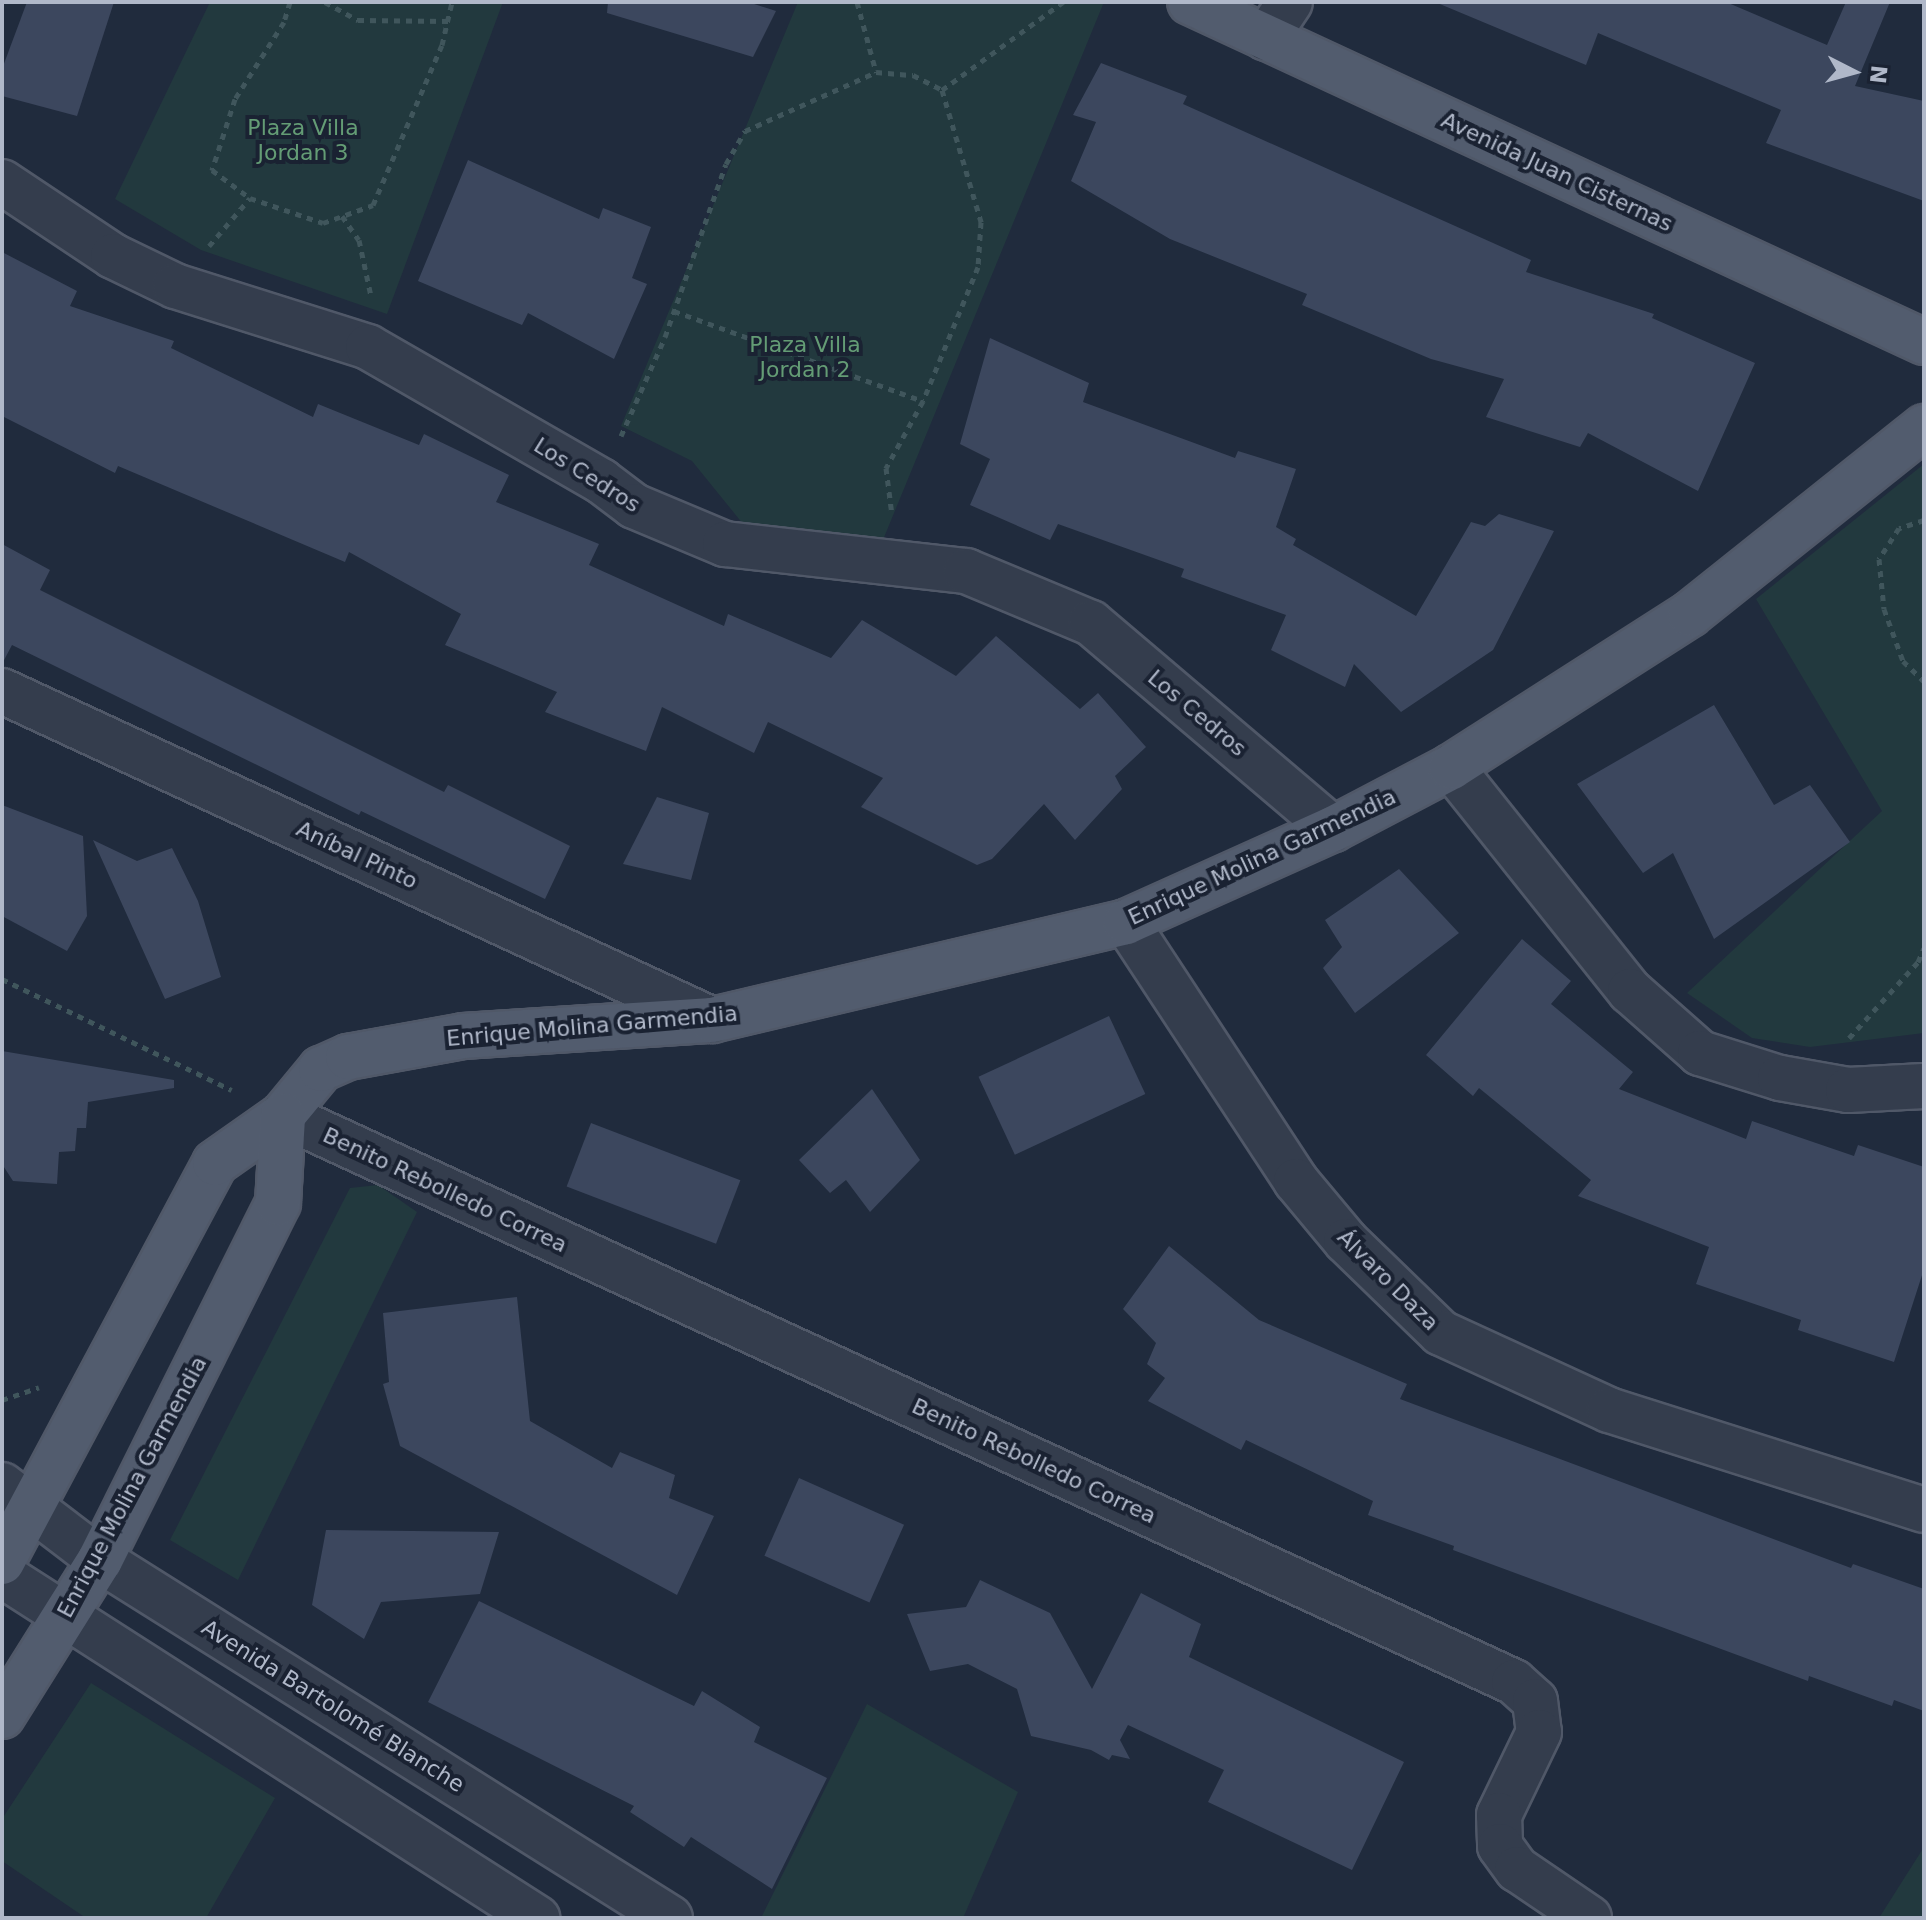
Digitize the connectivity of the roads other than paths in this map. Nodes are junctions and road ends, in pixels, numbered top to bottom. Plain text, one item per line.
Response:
1 (1190, 2) edge
2 (1290, 2) edge
3 (1266, 38) junction
4 (2, 182) edge
5 (1924, 342) edge
6 (1924, 427) edge
7 (2, 691) edge
8 (1451, 767) junction
9 (1333, 829) junction
10 (1126, 922) junction
11 (712, 1020) junction
12 (1924, 1086) edge
13 (283, 1115) junction
14 (18, 1496) edge
15 (1924, 1510) edge
16 (100, 1560) junction
17 (2, 1562) edge
18 (2, 1575) edge
19 (64, 1619) junction
20 (2, 1716) edge
21 (537, 1918) edge
22 (670, 1918) edge
23 (1589, 1918) edge

1 - 3 main road, Avenida Juan Cisternas
2 - 3 street
3 - 5 main road, Avenida Juan Cisternas
4 - 9 street, Los Cedros
6 - 8 main road, Enrique Molina Garmendia
7 - 11 street, Aníbal Pinto
8 - 9 main road, Enrique Molina Garmendia
8 - 12 street
9 - 10 main road, Enrique Molina Garmendia
10 - 11 main road, Enrique Molina Garmendia
10 - 15 street, Álvaro Daza
11 - 13 main road, Enrique Molina Garmendia
13 - 14 main road, Enrique Molina Garmendia
13 - 16 main road, Enrique Molina Garmendia
13 - 23 street, Benito Rebolledo Correa
14 - 16 street, Avenida Bartolomé Blanche
14 - 17 main road, Enrique Molina Garmendia
16 - 19 main road, Enrique Molina Garmendia
16 - 22 street, Avenida Bartolomé Blanche
18 - 19 street
19 - 20 main road, Enrique Molina Garmendia
19 - 21 street

